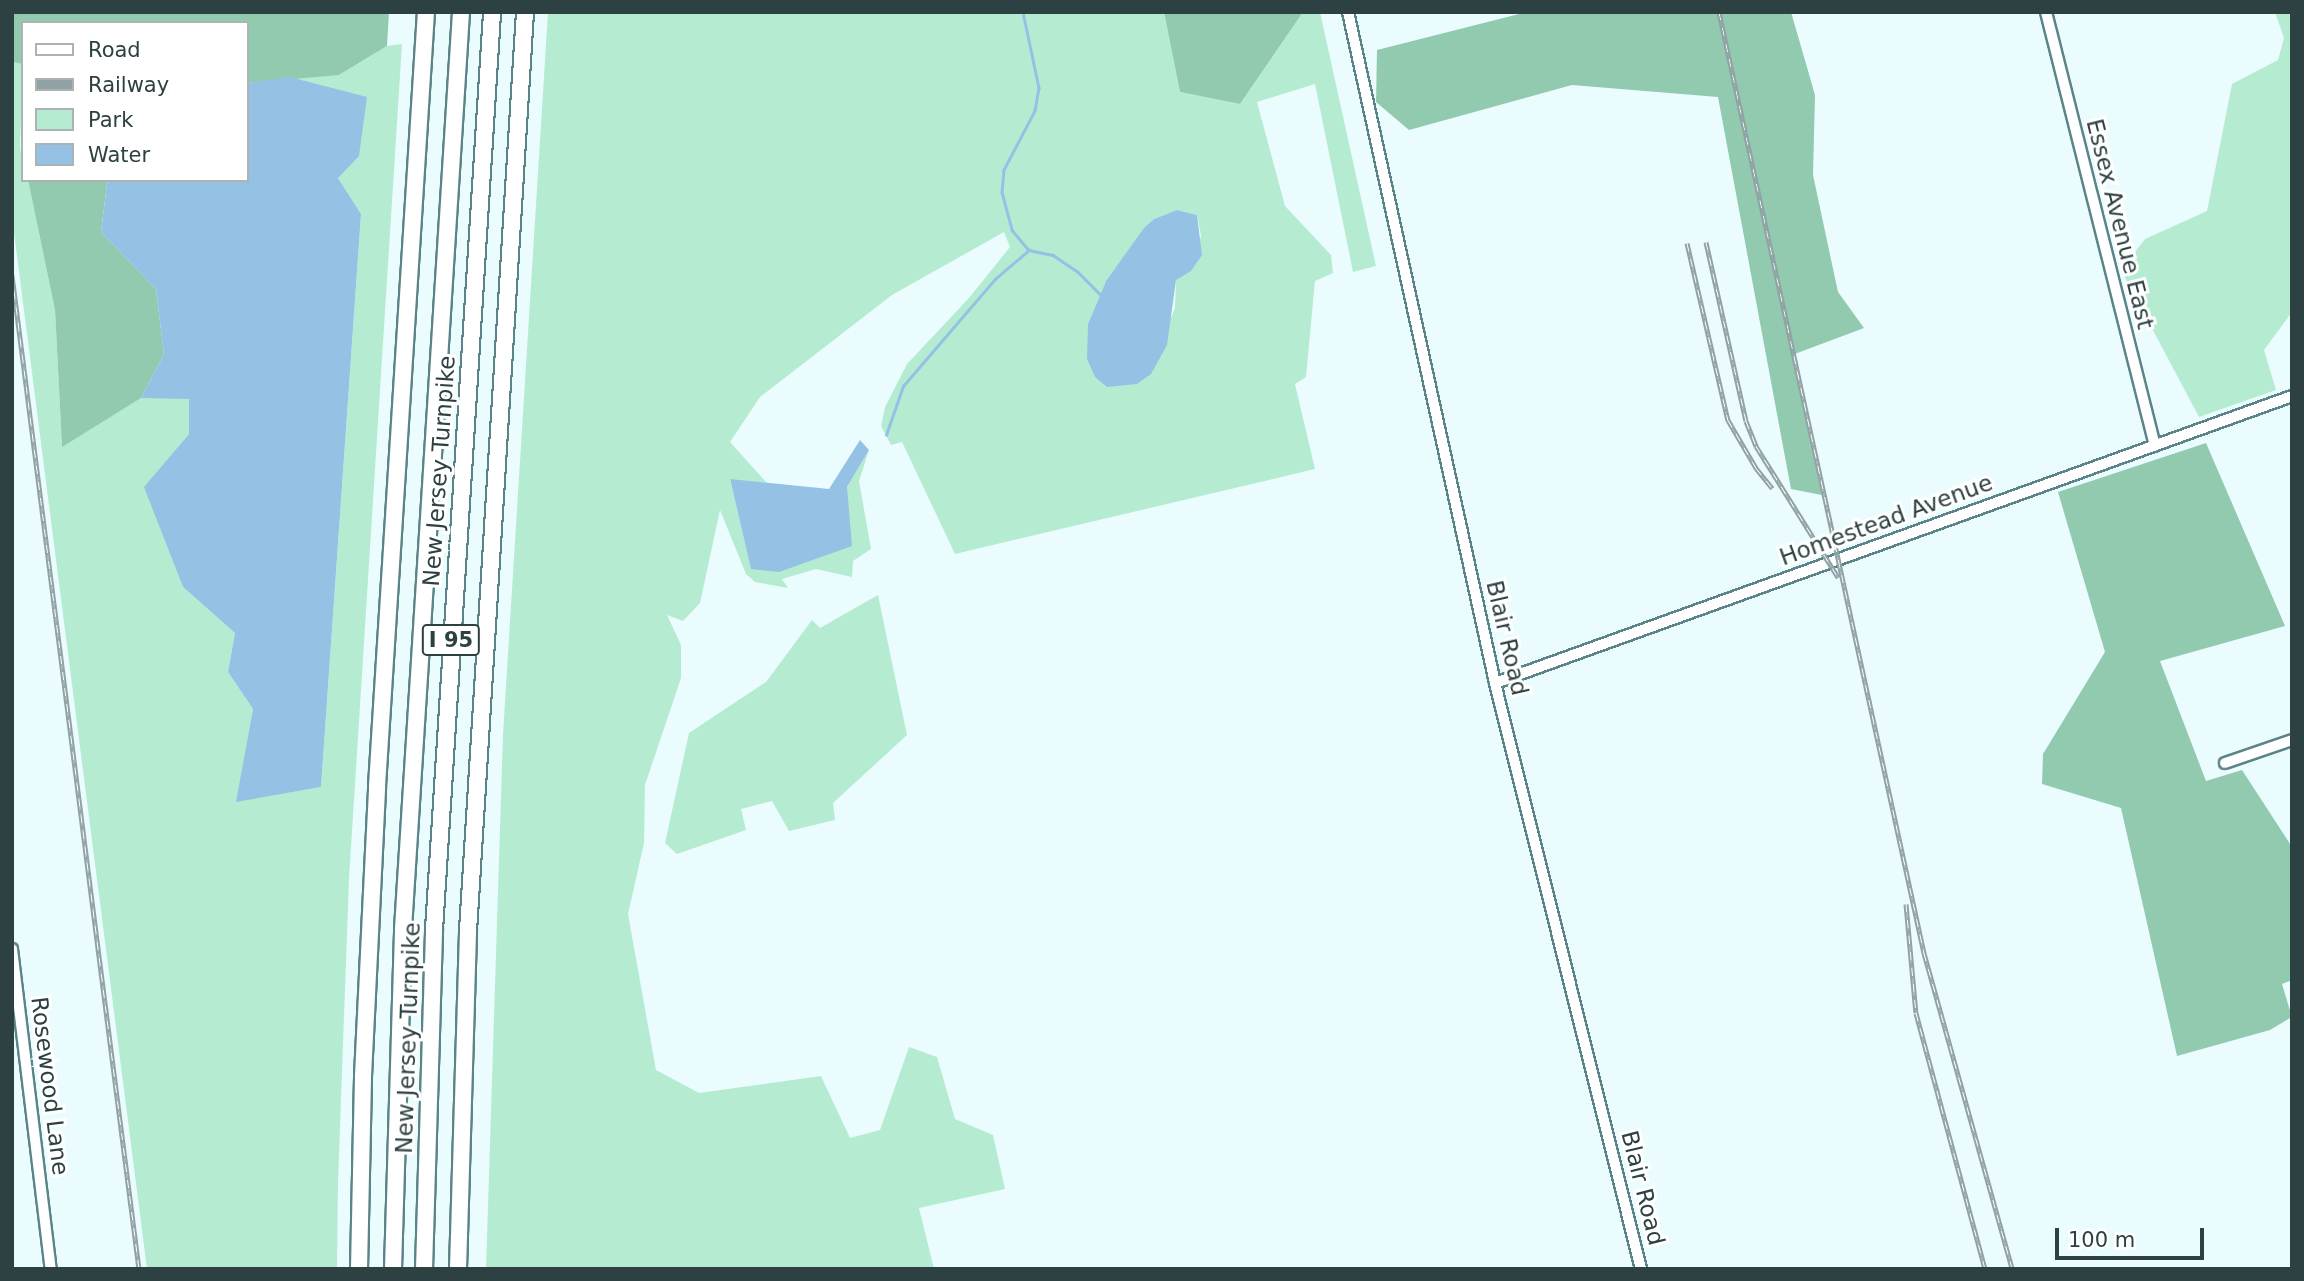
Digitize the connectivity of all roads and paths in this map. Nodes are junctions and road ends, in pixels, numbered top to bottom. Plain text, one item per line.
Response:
1 (426, 12) edge
2 (461, 12) edge
3 (492, 12) edge
4 (525, 12) edge
5 (1348, 12) edge
6 (2046, 12) edge
7 (2292, 397) edge
8 (2155, 446) junction
9 (1496, 683) junction
10 (2292, 740) edge
11 (2225, 763) dead end
12 (12, 949) edge
13 (26, 1059) junction
14 (12, 1060) edge
15 (51, 1269) edge
16 (359, 1269) edge
17 (393, 1269) edge
18 (424, 1269) edge
19 (458, 1269) edge
20 (1641, 1269) edge

1 - 16 highway, New Jersey Turnpike / I 95
2 - 17 highway, New Jersey Turnpike / I 95
3 - 18 highway, New Jersey Turnpike / I 95
4 - 19 highway, I 95
5 - 9 street, Blair Road
6 - 8 street, Essex Avenue East
7 - 8 street, Homestead Avenue
8 - 9 street, Homestead Avenue
9 - 20 street, Blair Road
10 - 11 street
12 - 13 street, Rosewood Lane
13 - 14 street
13 - 15 street, Rosewood Lane

